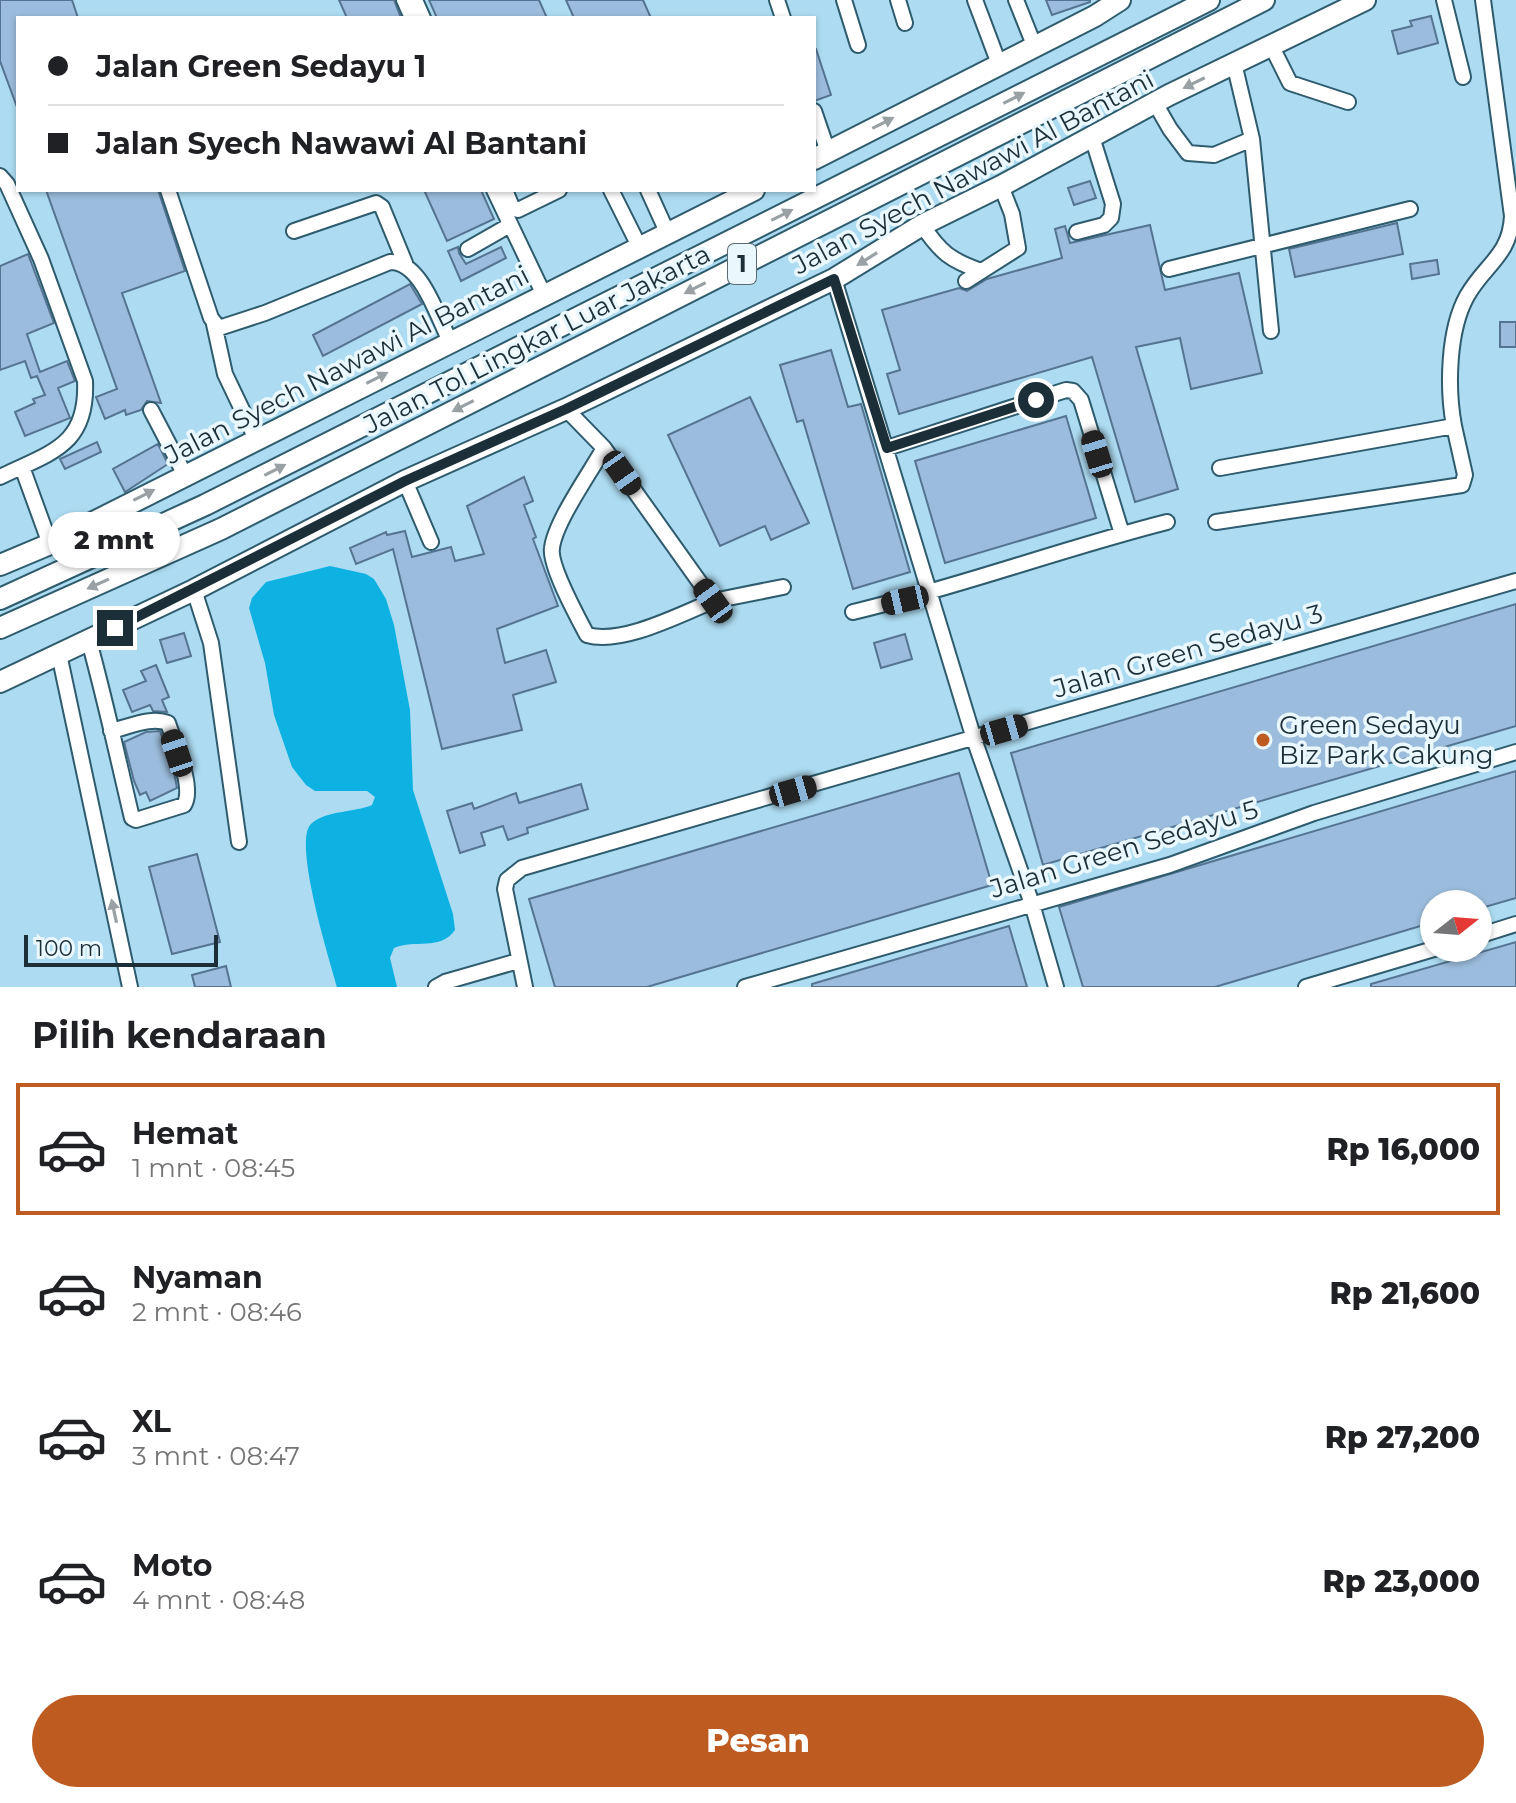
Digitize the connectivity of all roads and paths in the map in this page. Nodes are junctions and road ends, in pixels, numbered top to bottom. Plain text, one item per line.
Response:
1 (844, 0) edge
2 (898, 0) edge
3 (975, 0) edge
4 (1016, 0) edge
5 (1120, 0) edge
6 (1209, 0) edge
7 (1264, 0) edge
8 (1365, 0) edge
9 (1444, 0) edge
10 (1483, 0) edge
11 (905, 23) dead end
12 (858, 45) dead end
13 (1034, 45) junction
14 (1271, 45) junction
15 (1234, 63) junction
16 (999, 64) junction
17 (1463, 77) dead end
18 (1348, 102) dead end
19 (1155, 103) junction
20 (816, 124) edge
21 (1092, 137) junction
22 (1252, 139) junction
23 (821, 155) edge
24 (0, 176) edge
25 (1001, 186) junction
26 (169, 192) edge
27 (495, 192) edge
28 (505, 192) edge
29 (555, 192) edge
30 (612, 192) edge
31 (649, 192) edge
32 (750, 192) edge
33 (1410, 209) dead end
34 (510, 225) junction
35 (922, 225) junction
36 (294, 231) dead end
37 (1077, 232) dead end
38 (668, 234) junction
39 (1264, 247) junction
40 (640, 248) junction
41 (468, 249) dead end
42 (405, 263) junction
43 (1169, 269) dead end
44 (981, 271) junction
45 (834, 279) junction
46 (966, 281) dead end
47 (544, 295) junction
48 (214, 324) junction
49 (1271, 331) dead end
50 (450, 341) junction
51 (566, 409) junction
52 (151, 410) dead end
53 (1454, 426) junction
54 (256, 439) junction
55 (604, 448) junction
56 (887, 448) junction
57 (22, 467) junction
58 (1220, 468) dead end
59 (1, 473) edge
60 (185, 475) junction
61 (405, 481) junction
62 (1167, 522) dead end
63 (1216, 522) dead end
64 (1122, 534) junction
65 (431, 542) dead end
66 (50, 544) junction
67 (0, 565) edge
68 (1516, 581) edge
69 (783, 587) dead end
70 (194, 590) junction
71 (931, 594) junction
72 (0, 599) edge
73 (713, 601) junction
74 (853, 612) dead end
75 (0, 628) edge
76 (89, 641) junction
77 (59, 654) junction
78 (2, 681) edge
79 (111, 731) junction
80 (974, 739) junction
81 (1516, 752) edge
82 (239, 842) dead end
83 (1032, 904) junction
84 (1516, 924) edge
85 (1492, 932) edge
86 (1420, 953) edge
87 (518, 961) junction
88 (130, 987) edge
89 (436, 987) edge
90 (525, 987) edge
91 (745, 987) edge
92 (1056, 987) edge
93 (1306, 987) edge

1 - 12 street
2 - 11 street
3 - 16 street
4 - 13 street
5 - 13 highway
72 -> 6 highway, Jalan Tol Lingkar Luar Jakarta / 1
7 -> 75 highway, Jalan Tol Lingkar Luar Jakarta / 1
8 - 14 highway, Jalan Syech Nawawi Al Bantani
9 - 17 street
10 - 53 street
13 - 16 highway
14 - 15 highway, Jalan Syech Nawawi Al Bantani
14 - 18 street
15 -> 19 highway, Jalan Syech Nawawi Al Bantani
15 - 22 street
23 -> 16 highway
19 - 21 highway, Jalan Syech Nawawi Al Bantani
19 - 22 street
20 - 23 street
21 - 25 highway, Jalan Syech Nawawi Al Bantani
21 - 37 street
22 - 39 street
24 - 57 street
25 - 35 highway, Jalan Syech Nawawi Al Bantani
25 - 44 street
26 - 48 street
27 - 34 street
28 - 29 street
30 - 40 street
31 - 38 street
32 - 38 highway, Jalan Syech Nawawi Al Bantani
33 - 39 street
34 - 41 street
34 - 47 street
35 - 44 street
35 -> 45 highway, Jalan Syech Nawawi Al Bantani
36 - 42 street
38 - 40 highway, Jalan Syech Nawawi Al Bantani
39 - 43 street
39 - 49 street
40 - 47 highway, Jalan Syech Nawawi Al Bantani
42 - 48 street
42 - 50 street
44 - 46 street
45 - 51 highway, Jalan Syech Nawawi Al Bantani
45 - 56 street
47 - 50 highway, Jalan Syech Nawawi Al Bantani
48 - 54 street
54 -> 50 highway, Jalan Syech Nawawi Al Bantani
51 - 55 street
51 - 61 highway, Jalan Syech Nawawi Al Bantani
52 - 60 street
53 - 58 street
53 - 63 street
54 - 60 highway, Jalan Syech Nawawi Al Bantani
55 - 73 street
55 - 73 street
56 - 64 street
56 - 71 street
57 - 59 street
57 - 66 street
66 -> 60 highway, Jalan Syech Nawawi Al Bantani
61 - 65 street
61 - 70 highway, Jalan Syech Nawawi Al Bantani
62 - 64 street
64 - 71 street
66 - 67 highway, Jalan Syech Nawawi Al Bantani
68 - 80 street, Jalan Green Sedayu 3
69 - 73 street
70 - 76 highway, Jalan Syech Nawawi Al Bantani
70 - 82 street
71 - 74 street
71 - 80 street
76 - 77 highway, Jalan Syech Nawawi Al Bantani
76 - 79 street
77 - 78 highway, Jalan Syech Nawawi Al Bantani
88 -> 77 street
79 - 79 street
80 - 83 street
80 - 87 street, Jalan Green Sedayu 3
81 - 83 street, Jalan Green Sedayu 5
83 - 91 street, Jalan Green Sedayu 5
83 - 92 street
84 - 85 street
86 - 93 street
87 - 89 street
87 - 90 street

